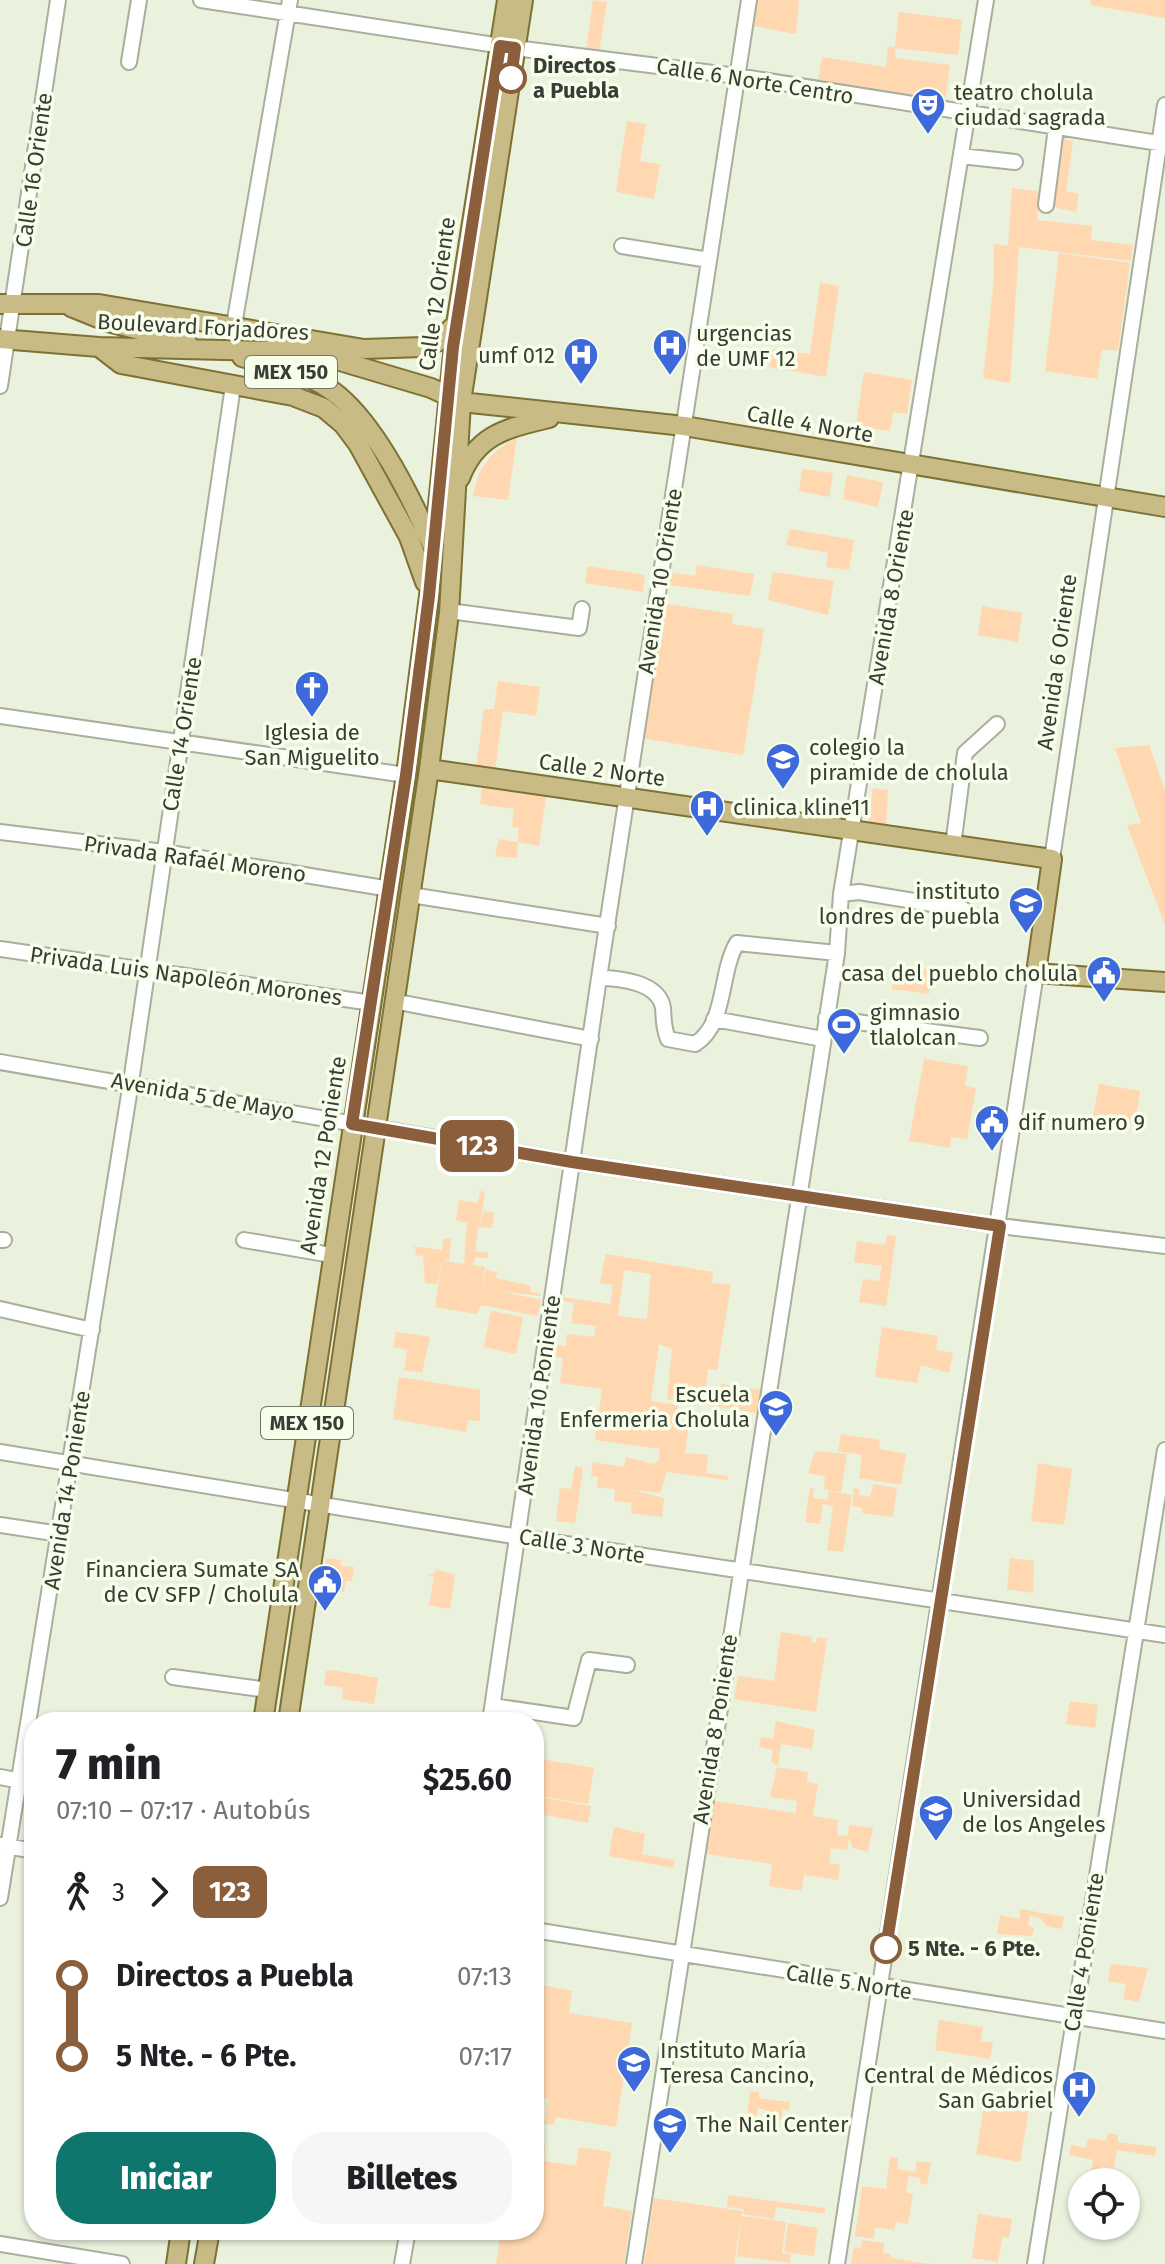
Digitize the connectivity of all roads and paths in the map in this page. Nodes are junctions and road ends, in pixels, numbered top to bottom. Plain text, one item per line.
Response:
1 (58, 0) edge
2 (139, 0) edge
3 (201, 0) edge
4 (507, 0) edge
5 (523, 0) edge
6 (749, 0) edge
7 (986, 0) edge
8 (289, 7) edge
9 (508, 47) junction
10 (129, 62) dead end
11 (737, 76) junction
12 (1165, 105) edge
13 (967, 115) junction
14 (1056, 128) junction
15 (1162, 143) edge
16 (961, 156) junction
17 (1015, 162) dead end
18 (1046, 205) dead end
19 (622, 246) dead end
20 (709, 260) junction
21 (7, 306) edge
22 (71, 307) junction
23 (456, 324) junction
24 (234, 325) junction
25 (4, 340) edge
26 (99, 347) junction
27 (222, 350) junction
28 (0, 386) edge
29 (233, 386) junction
30 (454, 398) junction
31 (567, 415) junction
32 (684, 426) junction
33 (913, 466) junction
34 (457, 488) junction
35 (1105, 495) junction
36 (1165, 507) edge
37 (432, 544) junction
38 (429, 596) junction
39 (582, 609) dead end
40 (449, 612) junction
41 (0, 716) edge
42 (997, 724) dead end
43 (181, 742) junction
44 (429, 769) junction
45 (406, 775) junction
46 (627, 799) junction
47 (852, 831) junction
48 (0, 832) edge
49 (953, 846) junction
50 (164, 852) junction
51 (1052, 859) junction
52 (390, 889) junction
53 (841, 894) junction
54 (411, 895) junction
55 (963, 909) dead end
56 (608, 926) junction
57 (0, 949) edge
58 (837, 953) junction
59 (148, 968) junction
60 (1036, 973) junction
61 (599, 978) junction
62 (1165, 982) edge
63 (393, 1001) junction
64 (372, 1003) junction
65 (826, 1018) junction
66 (714, 1019) junction
67 (980, 1038) dead end
68 (591, 1039) junction
69 (823, 1039) junction
70 (0, 1062) edge
71 (131, 1082) junction
72 (352, 1124) junction
73 (375, 1128) junction
74 (572, 1162) junction
75 (799, 1194) junction
76 (1000, 1226) junction
77 (244, 1240) dead end
78 (1165, 1246) edge
79 (331, 1255) junction
80 (0, 1309) edge
81 (92, 1330) junction
82 (1165, 1450) edge
83 (0, 1452) edge
84 (71, 1465) junction
85 (295, 1500) junction
86 (320, 1506) junction
87 (0, 1525) edge
88 (60, 1534) junction
89 (519, 1537) junction
90 (740, 1570) junction
91 (941, 1599) junction
92 (1135, 1630) junction
93 (1165, 1635) edge
94 (627, 1665) dead end
95 (173, 1677) dead end
96 (268, 1690) junction
97 (493, 1706) junction
98 (32, 1712) edge
99 (265, 1712) edge
100 (289, 1712) edge
101 (492, 1712) edge
102 (534, 1712) edge
103 (544, 1714) edge
104 (24, 1762) edge
105 (0, 1777) edge
106 (21, 1781) junction
107 (4, 1846) edge
108 (24, 1849) edge
109 (0, 1898) edge
110 (544, 1932) edge
111 (680, 1954) junction
112 (880, 1986) junction
113 (1074, 2016) junction
114 (1165, 2031) edge
115 (180, 2240) edge
116 (208, 2240) edge
117 (406, 2240) edge
118 (0, 2244) edge
119 (122, 2264) edge
120 (176, 2264) edge
121 (204, 2264) edge
122 (402, 2264) edge
123 (634, 2264) edge
124 (837, 2264) edge
125 (1035, 2264) edge

1 - 21 street, Calle 16 Oriente
2 - 10 street
3 - 8 street, Calle 6 Norte Centro
4 - 9 main road, Calle 12 Oriente
5 - 9 main road, Calle 12 Oriente
6 - 11 street, Avenida 10 Oriente
7 - 13 street, Avenida 8 Oriente
8 - 9 street, Calle 6 Norte Centro
8 - 24 street
9 - 11 street, Calle 6 Norte Centro
9 - 23 main road, Calle 12 Oriente
9 - 30 main road, Calle 12 Oriente
11 - 13 street, Calle 6 Norte Centro
11 - 20 street, Avenida 10 Oriente
12 - 15 street, Avenida 6 Oriente
13 - 14 street, Calle 6 Norte Centro
13 - 16 street, Avenida 8 Oriente
14 - 15 street, Calle 6 Norte Centro
14 - 18 street
15 - 35 street, Avenida 6 Oriente
16 - 17 street
16 - 33 street, Avenida 8 Oriente
19 - 20 street
20 - 32 street, Avenida 10 Oriente
21 - 22 main road, Boulevard Forjadores / MEX 150
21 - 25 street, Calle 16 Oriente
22 - 24 main road, Boulevard Forjadores
22 - 27 main road, MEX 150
23 - 24 main road, Boulevard Forjadores
23 - 30 main road, Calle 12 Oriente
25 - 26 main road, Boulevard Forjadores / MEX 150
25 - 28 street, Calle 16 Oriente
26 - 27 main road, Boulevard Forjadores
26 - 29 main road, MEX 150
27 - 30 main road, Boulevard Forjadores
27 - 37 main road, MEX 150
29 - 38 main road, MEX 150
29 - 43 street, Calle 14 Oriente
30 - 31 main road, Calle 4 Norte
30 - 34 main road, Calle 12 Oriente
30 - 37 main road, Calle 12 Oriente
31 - 32 main road, Calle 4 Norte
31 - 34 main road
32 - 33 main road, Calle 4 Norte
32 - 46 street, Avenida 10 Oriente
33 - 35 main road, Calle 4 Norte
33 - 47 street, Avenida 8 Oriente
34 - 40 main road, Calle 12 Oriente
35 - 36 main road, Calle 4 Norte
35 - 51 street, Avenida 6 Oriente
37 - 38 main road, Calle 12 Oriente
37 - 40 main road, MEX 150
38 - 45 main road, Avenida 12 Poniente / MEX 150
39 - 40 street
40 - 44 main road, Avenida 12 Poniente / MEX 150
41 - 43 street
42 - 49 street
43 - 45 street
43 - 50 street, Calle 14 Oriente
44 - 46 main road, Calle 2 Norte
44 - 54 main road, Avenida 12 Poniente / MEX 150
45 - 52 main road, Avenida 12 Poniente / MEX 150
46 - 47 main road, Calle 2 Norte
46 - 56 street, Avenida 10 Oriente
47 - 49 main road, Calle 2 Norte
47 - 53 street, Avenida 8 Oriente
48 - 50 street, Privada Rafaél Moreno
49 - 51 main road, Calle 2 Norte
50 - 52 street, Privada Rafaél Moreno
50 - 59 street, Calle 14 Oriente
51 - 60 main road, Avenida 6 Oriente
52 - 64 main road, Avenida 12 Poniente / MEX 150
53 - 55 street
53 - 58 street, Avenida 8 Oriente
54 - 56 street
54 - 63 main road, Avenida 12 Poniente / MEX 150
56 - 61 street, Avenida 10 Oriente
57 - 59 street, Privada Luis Napoleón Morones
58 - 65 street, Avenida 8 Oriente
58 - 66 street
59 - 64 street, Privada Luis Napoleón Morones
59 - 71 street, Calle 14 Oriente
60 - 62 main road
60 - 76 street, Avenida 6 Oriente
61 - 66 street
61 - 68 street, Avenida 10 Oriente
63 - 68 street
63 - 73 main road, Avenida 12 Poniente / MEX 150
64 - 72 main road, Avenida 12 Poniente / MEX 150
65 - 67 street
65 - 69 street, Avenida 8 Oriente
66 - 69 street
68 - 74 street, Avenida 10 Oriente
69 - 75 street, Avenida 8 Oriente
70 - 71 street, Avenida 5 de Mayo
71 - 72 street, Avenida 5 de Mayo
71 - 81 street, Avenida 14 Poniente
72 - 73 street, Avenida 5 de Mayo
72 - 79 main road, Avenida 12 Poniente / MEX 150
73 - 74 street, Avenida 5 de Mayo
73 - 86 main road, Avenida 12 Poniente / MEX 150
74 - 75 street, Avenida 5 de Mayo
74 - 89 street, Avenida 10 Poniente
75 - 76 street, Avenida 5 de Mayo
75 - 90 street, Avenida 8 Poniente
76 - 78 street, Avenida 5 de Mayo
76 - 91 street, Avenida 6 Oriente
77 - 79 street
79 - 85 main road, Avenida 12 Poniente / MEX 150
80 - 81 street
81 - 84 street, Avenida 14 Poniente
82 - 92 street, Calle 4 Poniente
83 - 84 street, Calle 3 Norte
84 - 85 street, Calle 3 Norte
84 - 88 street, Avenida 14 Poniente
85 - 86 street, Calle 3 Norte
85 - 96 main road, Avenida 12 Poniente / MEX 150
86 - 89 street, Calle 3 Norte
86 - 100 main road, Avenida 12 Poniente / MEX 150
87 - 88 street
88 - 98 street, Avenida 14 Poniente
89 - 90 street, Calle 3 Norte
89 - 97 street, Avenida 10 Poniente
90 - 91 street, Calle 3 Norte
90 - 111 street, Avenida 8 Poniente
91 - 92 street, Calle 3 Norte
91 - 112 street, Avenida 6 Oriente
92 - 93 street, Calle 3 Norte
92 - 113 street, Calle 4 Poniente
94 - 103 street
95 - 96 street
96 - 99 main road, Avenida 12 Poniente / MEX 150
97 - 101 street, Avenida 10 Poniente
97 - 102 street
104 - 106 street, Avenida 14 Poniente
105 - 106 street
106 - 107 street, Avenida 14 Poniente
107 - 108 street
107 - 109 street, Avenida 14 Poniente
110 - 111 street, Calle 5 Norte
111 - 112 street, Calle 5 Norte
111 - 123 street, Avenida 8 Poniente
112 - 113 street, Calle 5 Norte
112 - 124 street, Avenida 6 Oriente
113 - 114 street, Calle 5 Norte
113 - 125 street, Calle 4 Poniente
115 - 120 main road
116 - 121 main road
117 - 122 street
118 - 119 street

